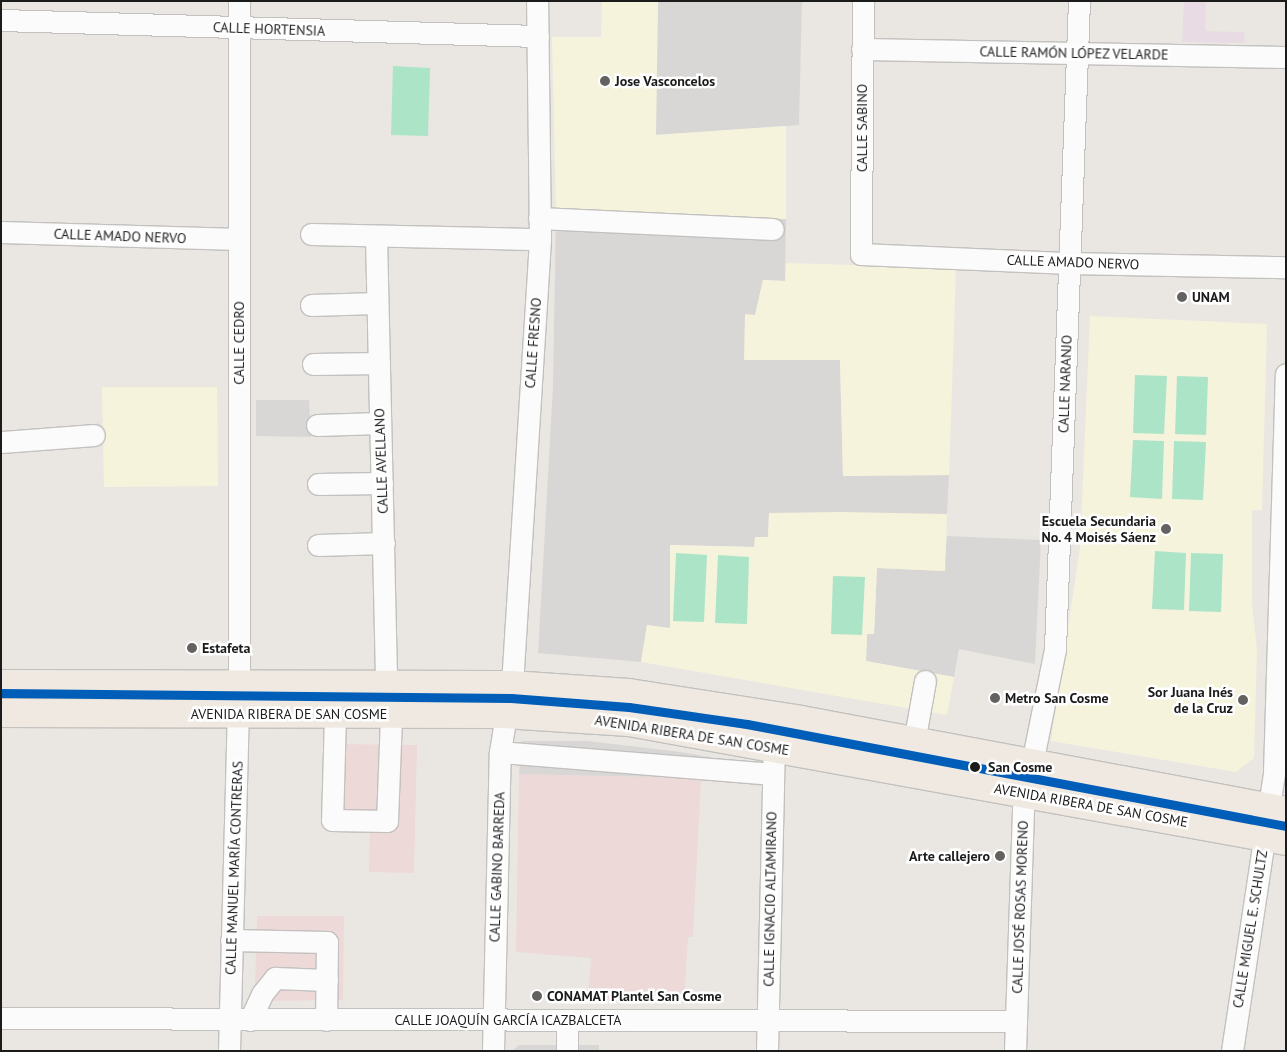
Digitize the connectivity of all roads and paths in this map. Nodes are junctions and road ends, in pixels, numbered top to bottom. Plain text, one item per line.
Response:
1 (239, 1) edge
2 (537, 1) edge
3 (863, 1) edge
4 (1079, 1) edge
5 (1, 20) edge
6 (239, 28) junction
7 (538, 36) junction
8 (862, 49) junction
9 (1078, 54) junction
10 (1286, 56) edge
11 (540, 218) junction
12 (773, 229) dead end
13 (1, 232) edge
14 (311, 234) dead end
15 (376, 236) junction
16 (239, 239) junction
17 (540, 239) junction
18 (861, 254) joint
19 (1070, 263) junction
20 (1286, 267) edge
21 (377, 303) junction
22 (311, 305) dead end
23 (379, 363) junction
24 (313, 364) dead end
25 (1286, 374) edge
26 (380, 422) junction
27 (317, 425) dead end
28 (94, 435) dead end
29 (1, 442) edge
30 (382, 483) junction
31 (318, 484) dead end
32 (384, 543) junction
33 (318, 545) dead end
34 (925, 681) dead end
35 (1, 684) edge
36 (239, 685) junction
37 (511, 685) junction
38 (386, 686) junction
39 (1, 712) edge
40 (391, 714) junction
41 (504, 714) junction
42 (238, 715) junction
43 (335, 715) junction
44 (914, 742) junction
45 (774, 747) junction
46 (500, 752) junction
47 (1032, 764) junction
48 (772, 774) junction
49 (1026, 793) junction
50 (1277, 809) edge
51 (1275, 838) edge
52 (231, 940) junction
53 (327, 980) junction
54 (1, 1018) edge
55 (239, 1020) junction
56 (326, 1020) junction
57 (493, 1020) junction
58 (566, 1020) junction
59 (768, 1020) junction
60 (1016, 1021) junction
61 (229, 1051) edge
62 (493, 1051) edge
63 (567, 1051) edge
64 (767, 1051) edge
65 (1015, 1051) edge
66 (1232, 1051) edge

1 - 6 street, CALLE CEDRO
2 - 7 street, CALLE FRESNO
3 - 8 street, CALLE SABINO
4 - 9 street, CALLE NARANJO
5 - 6 street, CALLE HORTENSIA
6 - 7 street, CALLE HORTENSIA
6 - 16 street, CALLE CEDRO
7 - 11 street, CALLE FRESNO
8 - 9 street, CALLE RAMÓN LÓPEZ VELARDE
8 - 18 street, CALLE SABINO
9 - 10 street, CALLE RAMÓN LÓPEZ VELARDE
9 - 19 street, CALLE NARANJO
11 - 12 street
11 - 17 street, CALLE FRESNO
13 - 16 street, CALLE AMADO NERVO
14 - 15 street
15 - 17 street
15 - 21 street, CALLE AVELLANO
16 - 36 street, CALLE CEDRO
17 - 37 street, CALLE FRESNO
18 - 19 street, CALLE AMADO NERVO
19 - 20 street, CALLE AMADO NERVO
19 - 47 street, CALLE NARANJO
21 - 22 street
21 - 23 street, CALLE AVELLANO
23 - 24 street
23 - 26 street, CALLE AVELLANO
25 - 50 street, CALLE MIGUEL E. SCHULTZ
26 - 27 street
26 - 30 street, CALLE AVELLANO
28 - 29 street
30 - 31 street
30 - 32 street, CALLE AVELLANO
32 - 33 street
32 - 38 street, CALLE AVELLANO
34 - 44 street
35 - 36 main road, AVENIDA RIBERA DE SAN COSME
36 - 38 main road, AVENIDA RIBERA DE SAN COSME
36 - 42 street, CALLE MANUEL MARÍA CONTRERAS
37 - 38 main road, AVENIDA RIBERA DE SAN COSME
37 - 41 street, CALLE GABINO BARREDA
37 - 44 main road, AVENIDA RIBERA DE SAN COSME
39 - 42 main road, AVENIDA RIBERA DE SAN COSME
40 - 41 main road, AVENIDA RIBERA DE SAN COSME
40 - 43 main road, AVENIDA RIBERA DE SAN COSME
40 - 43 street
41 - 45 main road, AVENIDA RIBERA DE SAN COSME
41 - 46 street, CALLE GABINO BARREDA
42 - 43 main road, AVENIDA RIBERA DE SAN COSME
42 - 52 street, CALLE MANUEL MARÍA CONTRERAS
44 - 47 main road, AVENIDA RIBERA DE SAN COSME
45 - 48 street, CALLE IGNACIO ALTAMIRANO
45 - 49 main road, AVENIDA RIBERA DE SAN COSME
46 - 48 street
46 - 57 street, CALLE GABINO BARREDA
47 - 49 street, CALLE JOSÉ ROSAS MORENO
47 - 50 main road, AVENIDA RIBERA DE SAN COSME
48 - 59 street, CALLE IGNACIO ALTAMIRANO
49 - 51 main road, AVENIDA RIBERA DE SAN COSME
49 - 60 street, CALLE JOSÉ ROSAS MORENO
50 - 51 street, CALLE MIGUEL E. SCHULTZ
51 - 66 street, CALLE MIGUEL E. SCHULTZ
52 - 53 street
52 - 55 street, CALLE MANUEL MARÍA CONTRERAS
53 - 55 street
53 - 56 street
54 - 55 street, CALLE JOAQUÍN GARCÍA ICAZBALCETA
55 - 56 street, CALLE JOAQUÍN GARCÍA ICAZBALCETA
55 - 61 street, CALLE MANUEL MARÍA CONTRERAS
56 - 57 street, CALLE JOAQUÍN GARCÍA ICAZBALCETA
57 - 58 street, CALLE JOAQUÍN GARCÍA ICAZBALCETA
57 - 62 street, CALLE GABINO BARREDA
58 - 59 street, CALLE JOAQUÍN GARCÍA ICAZBALCETA
58 - 63 street
59 - 60 street, CALLE JOAQUÍN GARCÍA ICAZBALCETA
59 - 64 street, CALLE IGNACIO ALTAMIRANO
60 - 65 street, CALLE JOSÉ ROSAS MORENO

